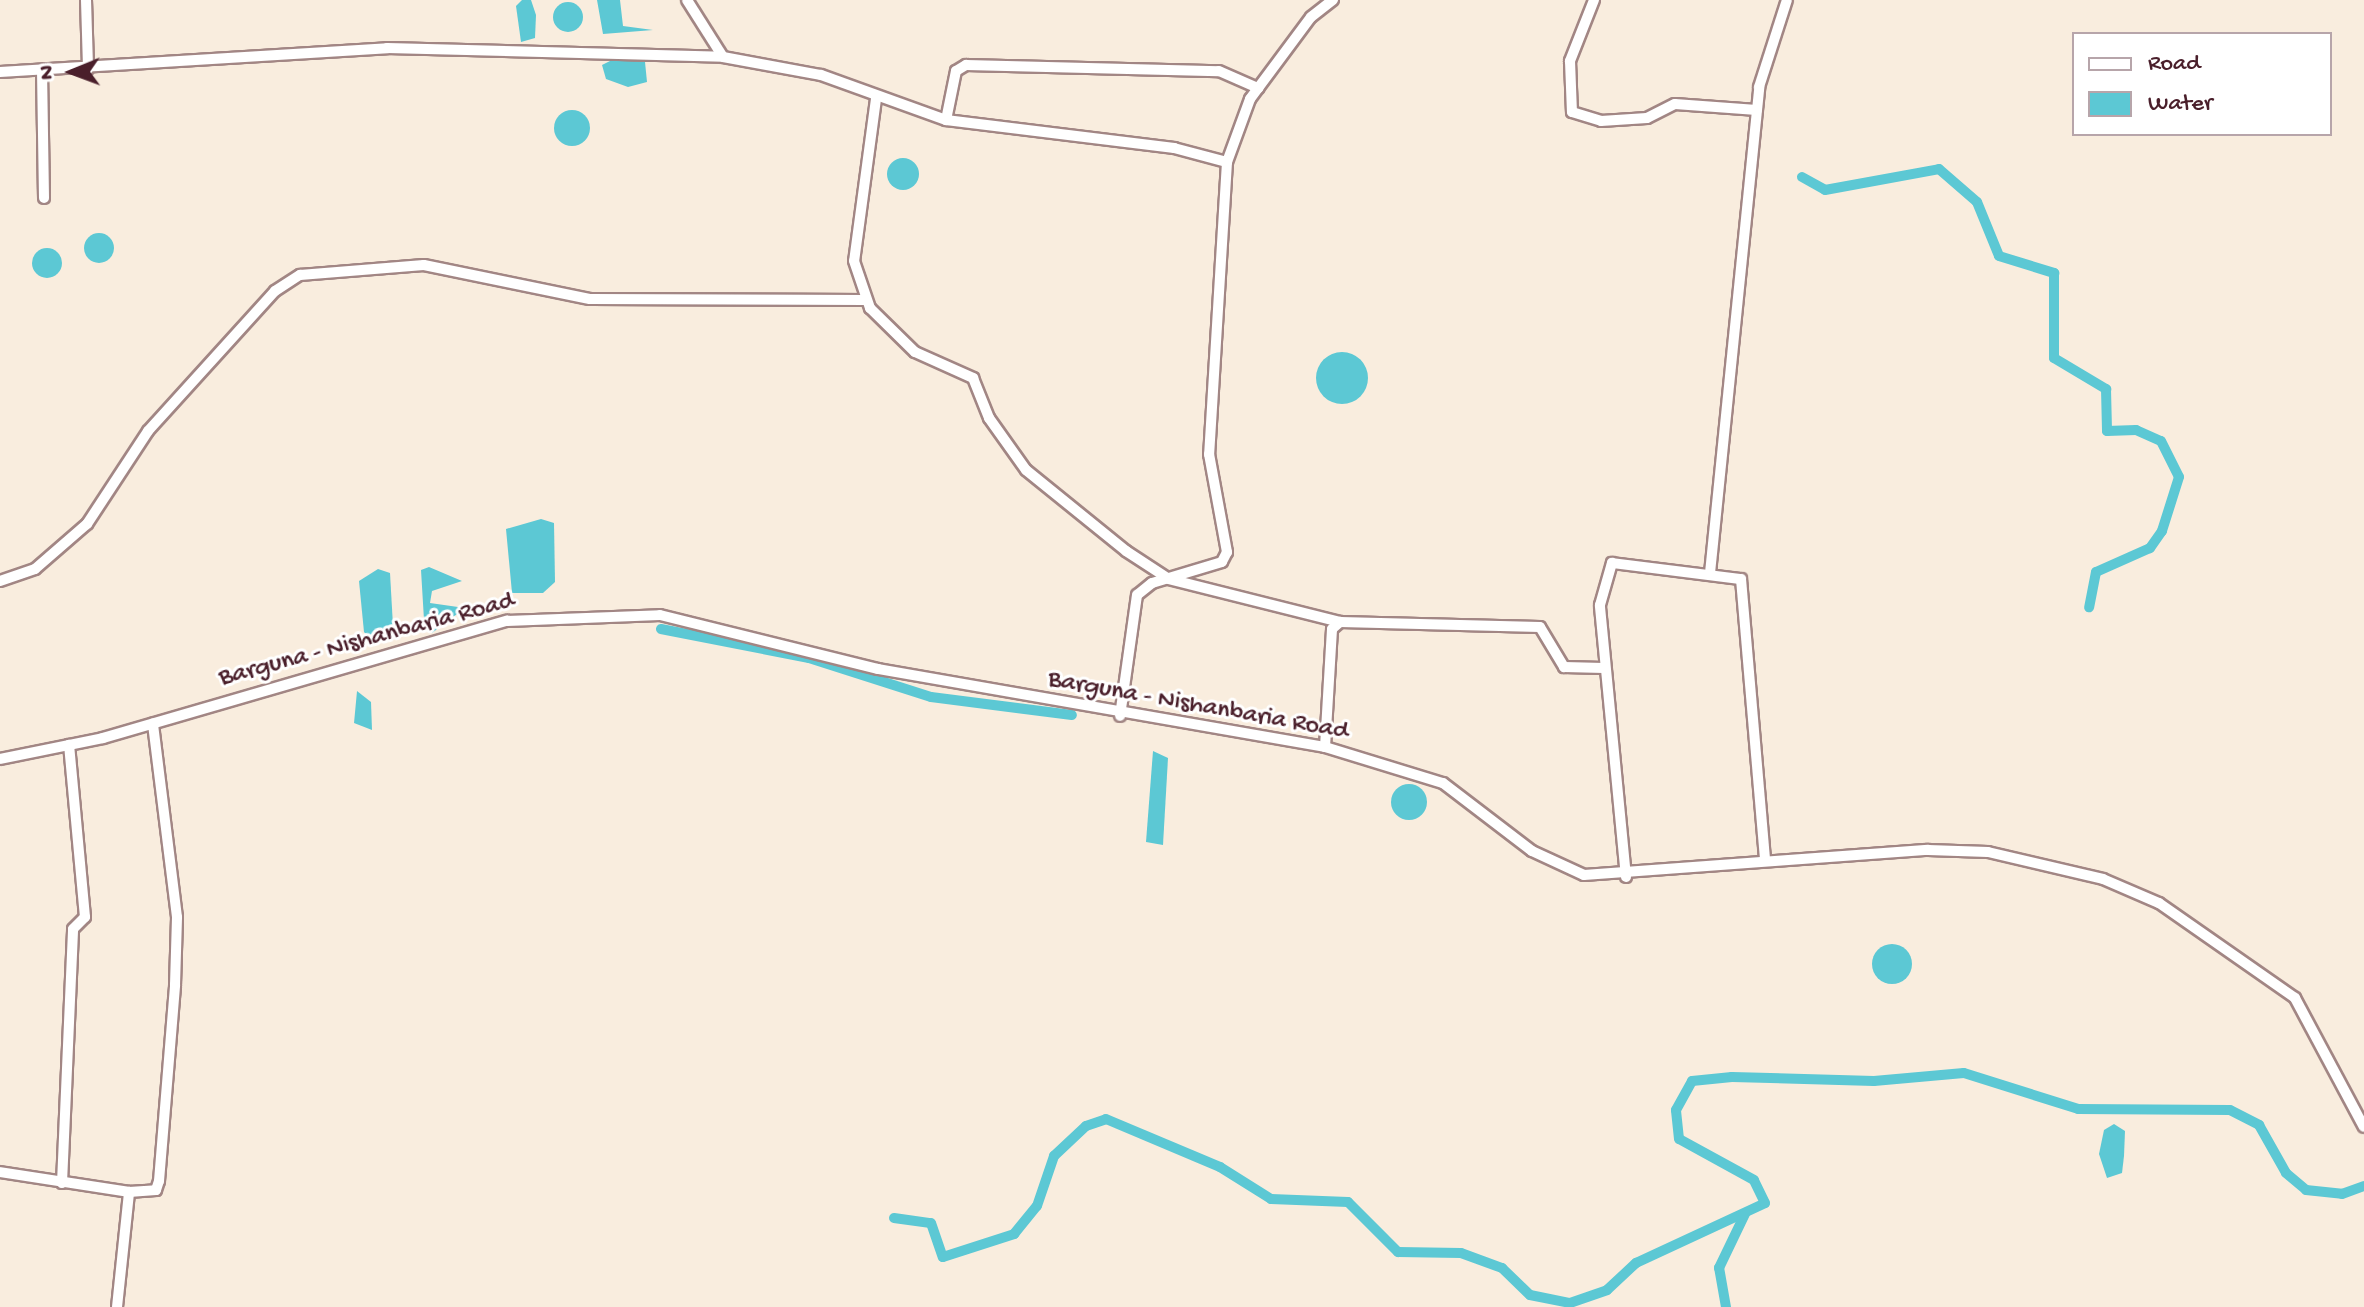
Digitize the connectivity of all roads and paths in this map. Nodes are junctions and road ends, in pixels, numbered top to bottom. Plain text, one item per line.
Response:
1 (86, 0) edge
2 (687, 0) edge
3 (1333, 0) edge
4 (1594, 0) edge
5 (1787, 0) edge
6 (723, 57) junction
7 (88, 69) junction
8 (42, 70) junction
9 (0, 72) edge
10 (1258, 88) junction
11 (876, 99) junction
12 (1757, 110) junction
13 (946, 120) junction
14 (1227, 162) junction
15 (44, 198) dead end
16 (864, 300) junction
17 (1710, 573) junction
18 (1169, 579) junction
19 (0, 581) edge
20 (1340, 622) junction
21 (1604, 668) junction
22 (1120, 716) junction
23 (153, 723) junction
24 (69, 745) junction
25 (1325, 747) junction
26 (0, 759) edge
27 (1765, 861) junction
28 (1626, 877) junction
29 (2364, 1127) edge
30 (0, 1172) edge
31 (62, 1183) junction
32 (129, 1192) junction
33 (117, 1307) edge

1 - 7 street
2 - 6 street
3 - 10 street
4 - 12 street
5 - 12 street
6 - 7 street
6 - 11 street
7 - 8 street
8 - 9 street
8 - 15 street
10 - 13 street
10 - 14 street
11 - 13 street
11 - 16 street
12 - 17 street
13 - 14 street
14 - 18 street
16 - 18 street
16 - 19 street
17 - 21 street
17 - 27 street
18 - 20 street
18 - 22 street
20 - 21 street
20 - 25 street
21 - 28 street
22 - 23 street, Barguna - Nishanbaria Road
22 - 25 street, Barguna - Nishanbaria Road
23 - 24 street, Barguna - Nishanbaria Road
23 - 32 street
24 - 26 street, Barguna - Nishanbaria Road
24 - 31 street
25 - 28 street, Barguna - Nishanbaria Road
27 - 28 street, Barguna - Nishanbaria Road
27 - 29 street, Barguna - Nishanbaria Road
30 - 31 street
31 - 32 street
32 - 33 street

